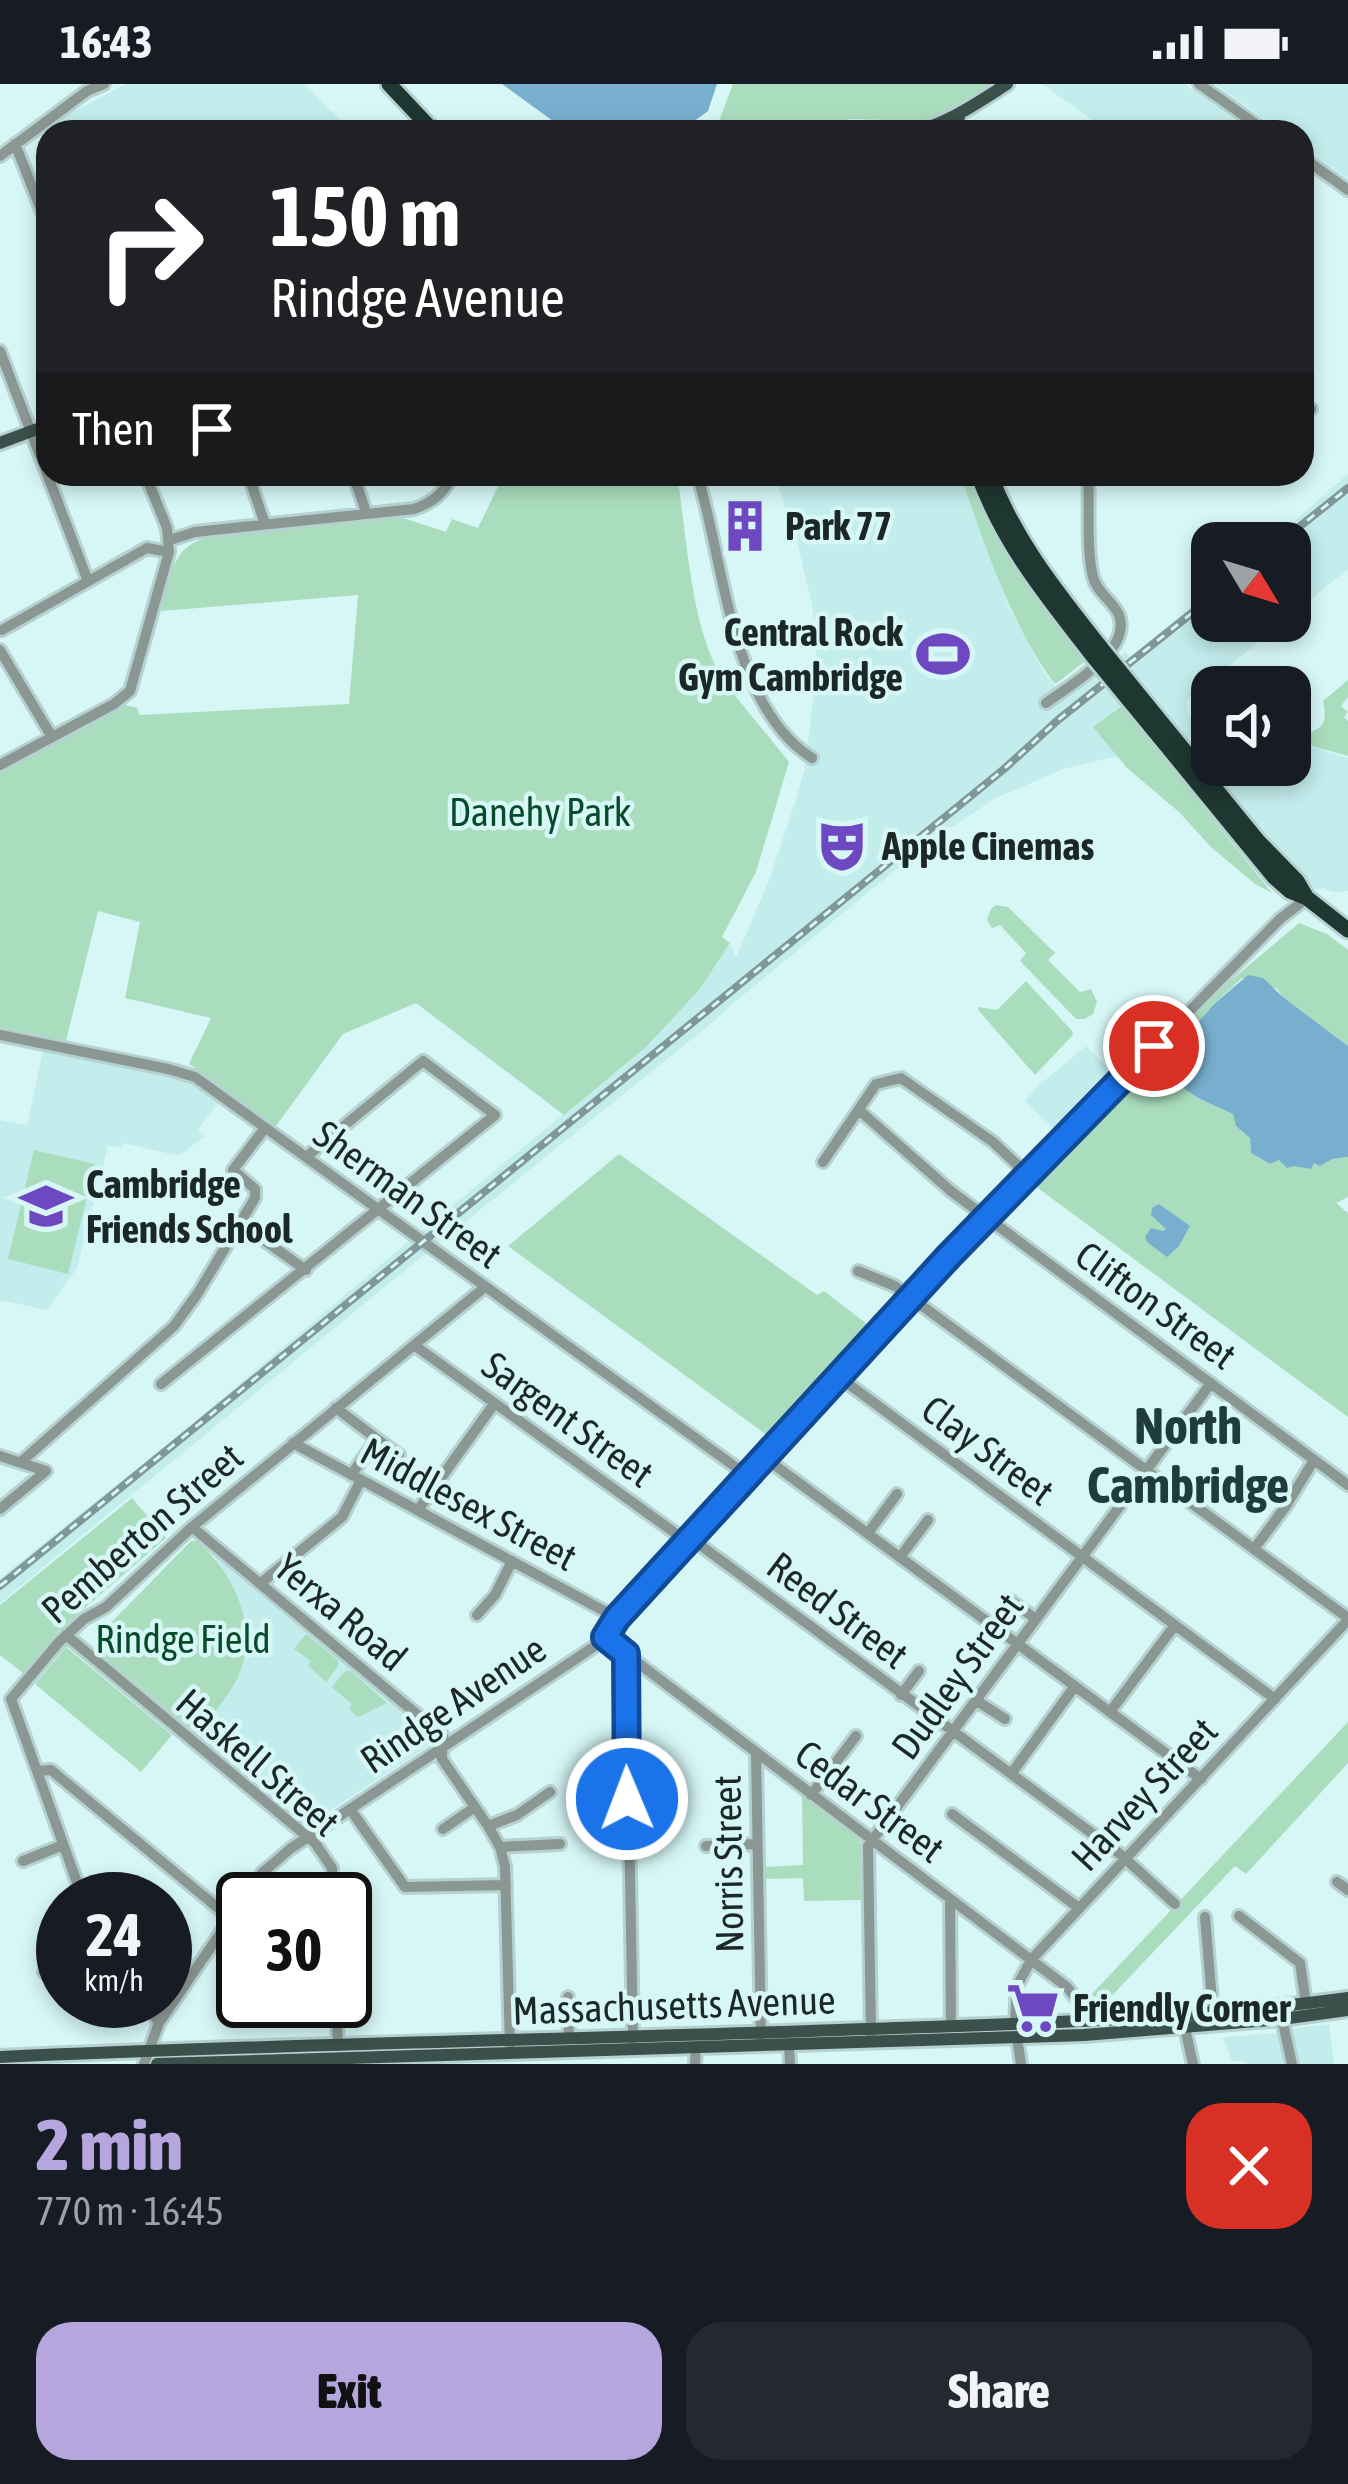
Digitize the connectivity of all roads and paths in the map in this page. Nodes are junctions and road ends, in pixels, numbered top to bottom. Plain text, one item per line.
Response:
1 (104, 84) edge
2 (388, 84) edge
3 (1006, 84) edge
4 (1199, 84) edge
5 (969, 108) junction
6 (48, 120) edge
7 (422, 120) edge
8 (944, 120) edge
9 (956, 120) edge
10 (1250, 120) edge
11 (36, 129) edge
12 (15, 144) junction
13 (0, 156) edge
14 (1314, 166) edge
15 (1348, 190) edge
16 (36, 196) edge
17 (0, 351) edge
18 (36, 430) edge
19 (32, 431) junction
20 (36, 442) edge
21 (0, 443) edge
22 (53, 486) edge
23 (150, 486) edge
24 (252, 486) edge
25 (357, 486) edge
26 (447, 486) edge
27 (700, 486) edge
28 (983, 486) edge
29 (995, 486) edge
30 (1089, 486) edge
31 (366, 512) junction
32 (266, 524) junction
33 (170, 546) junction
34 (88, 581) junction
35 (1, 629) edge
36 (0, 650) edge
37 (1097, 651) junction
38 (1046, 703) dead end
39 (52, 737) junction
40 (1179, 753) junction
41 (812, 758) dead end
42 (0, 765) edge
43 (1286, 888) junction
44 (1307, 898) junction
45 (1329, 915) junction
46 (1280, 919) junction
47 (1348, 919) edge
48 (1348, 930) edge
49 (0, 1035) edge
50 (860, 1111) junction
51 (265, 1128) junction
52 (306, 1156) junction
53 (823, 1162) dead end
54 (1028, 1175) junction
55 (377, 1210) junction
56 (986, 1217) junction
57 (248, 1229) dead end
58 (306, 1270) junction
59 (858, 1271) dead end
60 (485, 1287) junction
61 (911, 1297) junction
62 (414, 1345) junction
63 (839, 1377) junction
64 (161, 1384) dead end
65 (1211, 1384) junction
66 (494, 1404) junction
67 (336, 1408) junction
68 (376, 1438) junction
69 (293, 1443) junction
70 (399, 1455) dead end
71 (0, 1456) edge
72 (764, 1459) junction
73 (1314, 1460) junction
74 (21, 1462) junction
75 (1147, 1470) junction
76 (748, 1476) junction
77 (356, 1477) junction
78 (1348, 1485) edge
79 (897, 1494) dead end
80 (0, 1509) edge
81 (418, 1510) junction
82 (928, 1520) dead end
83 (192, 1527) junction
84 (868, 1533) junction
85 (688, 1539) junction
86 (1254, 1550) junction
87 (900, 1557) junction
88 (1082, 1557) junction
89 (512, 1562) junction
90 (261, 1583) junction
91 (1008, 1599) dead end
92 (477, 1615) dead end
93 (617, 1618) junction
94 (1036, 1619) junction
95 (1348, 1619) edge
96 (1174, 1625) junction
97 (66, 1635) junction
98 (605, 1637) junction
99 (1017, 1644) junction
100 (626, 1654) junction
101 (919, 1671) dead end
102 (1076, 1686) junction
103 (0, 1690) edge
104 (902, 1695) junction
105 (11, 1699) junction
106 (1275, 1699) junction
107 (977, 1701) junction
108 (1110, 1712) junction
109 (1005, 1719) dead end
110 (954, 1732) junction
111 (856, 1736) dead end
112 (442, 1748) junction
113 (756, 1753) junction
114 (37, 1771) junction
115 (1011, 1774) junction
116 (1201, 1779) junction
117 (550, 1792) dead end
118 (811, 1795) junction
119 (475, 1807) junction
120 (350, 1809) junction
121 (952, 1814) dead end
122 (488, 1826) junction
123 (628, 1827) junction
124 (667, 1828) dead end
125 (443, 1829) dead end
126 (308, 1837) junction
127 (872, 1841) junction
128 (560, 1844) dead end
129 (757, 1844) junction
130 (63, 1845) junction
131 (706, 1846) dead end
132 (500, 1847) junction
133 (1125, 1859) junction
134 (23, 1861) dead end
135 (73, 1872) edge
136 (266, 1872) edge
137 (332, 1872) edge
138 (506, 1886) junction
139 (950, 1899) junction
140 (1175, 1904) dead end
141 (216, 1908) edge
142 (1078, 1908) junction
143 (1239, 1916) dead end
144 (1205, 1917) dead end
145 (216, 1940) edge
146 (1031, 1960) junction
147 (192, 1975) edge
148 (568, 1997) dead end
149 (1348, 1998) edge
150 (1306, 2010) junction
151 (1348, 2010) edge
152 (1282, 2013) junction
153 (1213, 2019) junction
154 (1184, 2022) junction
155 (951, 2026) junction
156 (157, 2028) edge
157 (337, 2028) edge
158 (1084, 2029) junction
159 (1016, 2031) junction
160 (871, 2035) junction
161 (569, 2039) junction
162 (761, 2039) junction
163 (633, 2043) junction
164 (789, 2044) junction
165 (338, 2046) junction
166 (510, 2047) junction
167 (696, 2048) junction
168 (588, 2051) edge
169 (292, 2053) junction
170 (485, 2053) edge
171 (382, 2055) edge
172 (0, 2057) edge
173 (146, 2057) edge
174 (208, 2063) edge
175 (157, 2064) edge
176 (695, 2064) edge
177 (790, 2064) edge
178 (1021, 2064) edge
179 (1193, 2064) edge
180 (1292, 2064) edge

1 - 6 street
2 - 7 highway
3 - 5 main road
4 - 10 street
5 - 8 main road
5 - 9 main road
11 - 12 street
12 - 13 street
12 - 16 street
14 - 15 street
17 - 19 street
18 - 19 main road
19 - 20 street
19 - 21 main road
22 - 34 street
23 - 33 street
24 - 32 street
25 - 31 street
26 - 31 street
27 - 41 street
28 - 37 highway
29 - 37 highway
30 - 38 street
31 - 32 street
32 - 33 street
33 - 34 street
33 - 39 street
34 - 35 street
36 - 39 street
37 - 40 highway, bridge
39 - 42 street
40 - 43 highway
40 - 44 highway
43 - 44 highway
43 - 46 street
44 - 45 highway
44 - 46 street, Rindge Avenue
45 - 47 highway
45 - 48 highway
46 - 54 street, Rindge Avenue
49 - 51 street, Sherman Street
50 - 53 street
50 - 54 street
50 - 56 street, Clifton Street
51 - 52 street, Sherman Street
51 - 74 street
52 - 55 street, Sherman Street
52 - 55 street
54 - 56 street, Rindge Avenue
55 - 58 street
55 - 60 street, Sherman Street
56 - 61 street, Rindge Avenue
56 - 65 street, Clifton Street
57 - 58 street
58 - 64 street
59 - 61 street
60 - 62 street, Pemberton Street
60 - 76 street, Sherman Street
61 - 63 street, Rindge Avenue
61 - 75 street
62 - 66 street, Sargent Street
62 - 67 street, Pemberton Street
63 - 72 street, Rindge Avenue
63 - 88 street, Clay Street
65 - 73 street, Clifton Street
65 - 75 street, Dudley Street
66 - 81 street
66 - 85 street, Sargent Street
67 - 68 street
67 - 69 street, Pemberton Street
68 - 70 street
68 - 77 street
69 - 77 street, Middlesex Street
69 - 83 street, Pemberton Street
71 - 74 street
72 - 76 street, Rindge Avenue
72 - 84 street
73 - 78 street, Clifton Street
73 - 86 street
74 - 80 street
75 - 86 street
75 - 88 street, Dudley Street
76 - 85 street, Rindge Avenue
77 - 81 street, Middlesex Street
77 - 90 street
79 - 84 street
81 - 89 street, Middlesex Street
82 - 87 street
83 - 90 street, Yerxa Road
83 - 97 street, Pemberton Street
84 - 87 street
85 - 93 street, Rindge Avenue
85 - 104 street, Reed Street
86 - 95 street
87 - 99 street
88 - 94 street, Dudley Street
88 - 96 street, Clay Street
89 - 92 street
89 - 93 street, Middlesex Street
90 - 112 street, Yerxa Road
91 - 94 street
93 - 98 street, Rindge Avenue
94 - 99 street, Dudley Street
95 - 106 street, Harvey Street
96 - 106 street, Clay Street
96 - 108 street
97 - 105 street, Pemberton Street
97 - 126 street, Haskell Street
98 - 100 street, Cedar Street
98 - 112 street, Rindge Avenue
99 - 102 street
99 - 107 street, Dudley Street
100 - 113 street, Cedar Street
100 - 123 street
101 - 104 street
102 - 108 street
102 - 115 street
103 - 105 street
104 - 110 street, Reed Street
105 - 114 street
106 - 116 street, Harvey Street
107 - 109 street
107 - 110 street, Dudley Street
108 - 116 street
110 - 115 street, Reed Street
110 - 127 street, Dudley Street
111 - 118 street
112 - 119 street, Yerxa Road
112 - 120 street, Rindge Avenue
113 - 118 street, Cedar Street
113 - 129 street, Norris Street
114 - 130 street
114 - 141 street
115 - 133 street, Reed Street
116 - 133 street, Harvey Street
117 - 122 street
118 - 127 street, Cedar Street
119 - 122 street, Yerxa Road
119 - 125 street
120 - 126 street, Rindge Avenue
120 - 138 street
121 - 142 street
122 - 132 street, Yerxa Road
123 - 124 street
123 - 163 street
126 - 136 street, Rindge Avenue
126 - 137 street, Haskell Street
127 - 139 street, Cedar Street
127 - 160 street
128 - 132 street
129 - 131 street
129 - 162 street, Norris Street
130 - 134 street
130 - 135 street
132 - 138 street
133 - 140 street, Reed Street
133 - 142 street, Harvey Street
138 - 166 street
139 - 146 street, Cedar Street
139 - 155 street
142 - 146 street, Harvey Street
143 - 150 street
144 - 153 street
145 - 147 street, Rindge Avenue
146 - 158 street, Cedar Street
146 - 159 street, Harvey Street
148 - 161 street
149 - 150 main road, Massachusetts Avenue
150 - 151 main road, Massachusetts Avenue
150 - 152 main road, Massachusetts Avenue
152 - 153 main road, Massachusetts Avenue
152 - 180 street
153 - 154 main road, Massachusetts Avenue
154 - 158 main road, Massachusetts Avenue
154 - 179 street
155 - 159 main road, Massachusetts Avenue
155 - 160 main road, Massachusetts Avenue
156 - 173 street, Rindge Avenue
157 - 165 street
158 - 159 main road, Massachusetts Avenue
159 - 160 main road, Massachusetts Avenue
159 - 178 street
160 - 162 main road, Massachusetts Avenue
160 - 164 main road, Massachusetts Avenue
161 - 166 main road, Massachusetts Avenue
161 - 168 main road, Massachusetts Avenue
162 - 163 main road, Massachusetts Avenue
162 - 164 main road, Massachusetts Avenue
162 - 167 main road, Massachusetts Avenue
163 - 167 main road, Massachusetts Avenue
163 - 168 main road, Massachusetts Avenue
164 - 177 street
165 - 169 main road, Massachusetts Avenue
165 - 171 main road, Massachusetts Avenue
166 - 168 main road, Massachusetts Avenue
166 - 170 main road, Massachusetts Avenue
167 - 176 street
169 - 171 main road, Massachusetts Avenue
169 - 173 main road, Massachusetts Avenue
169 - 174 main road, Massachusetts Avenue
170 - 171 main road, Massachusetts Avenue
172 - 173 main road, Massachusetts Avenue
174 - 175 main road, Massachusetts Avenue

